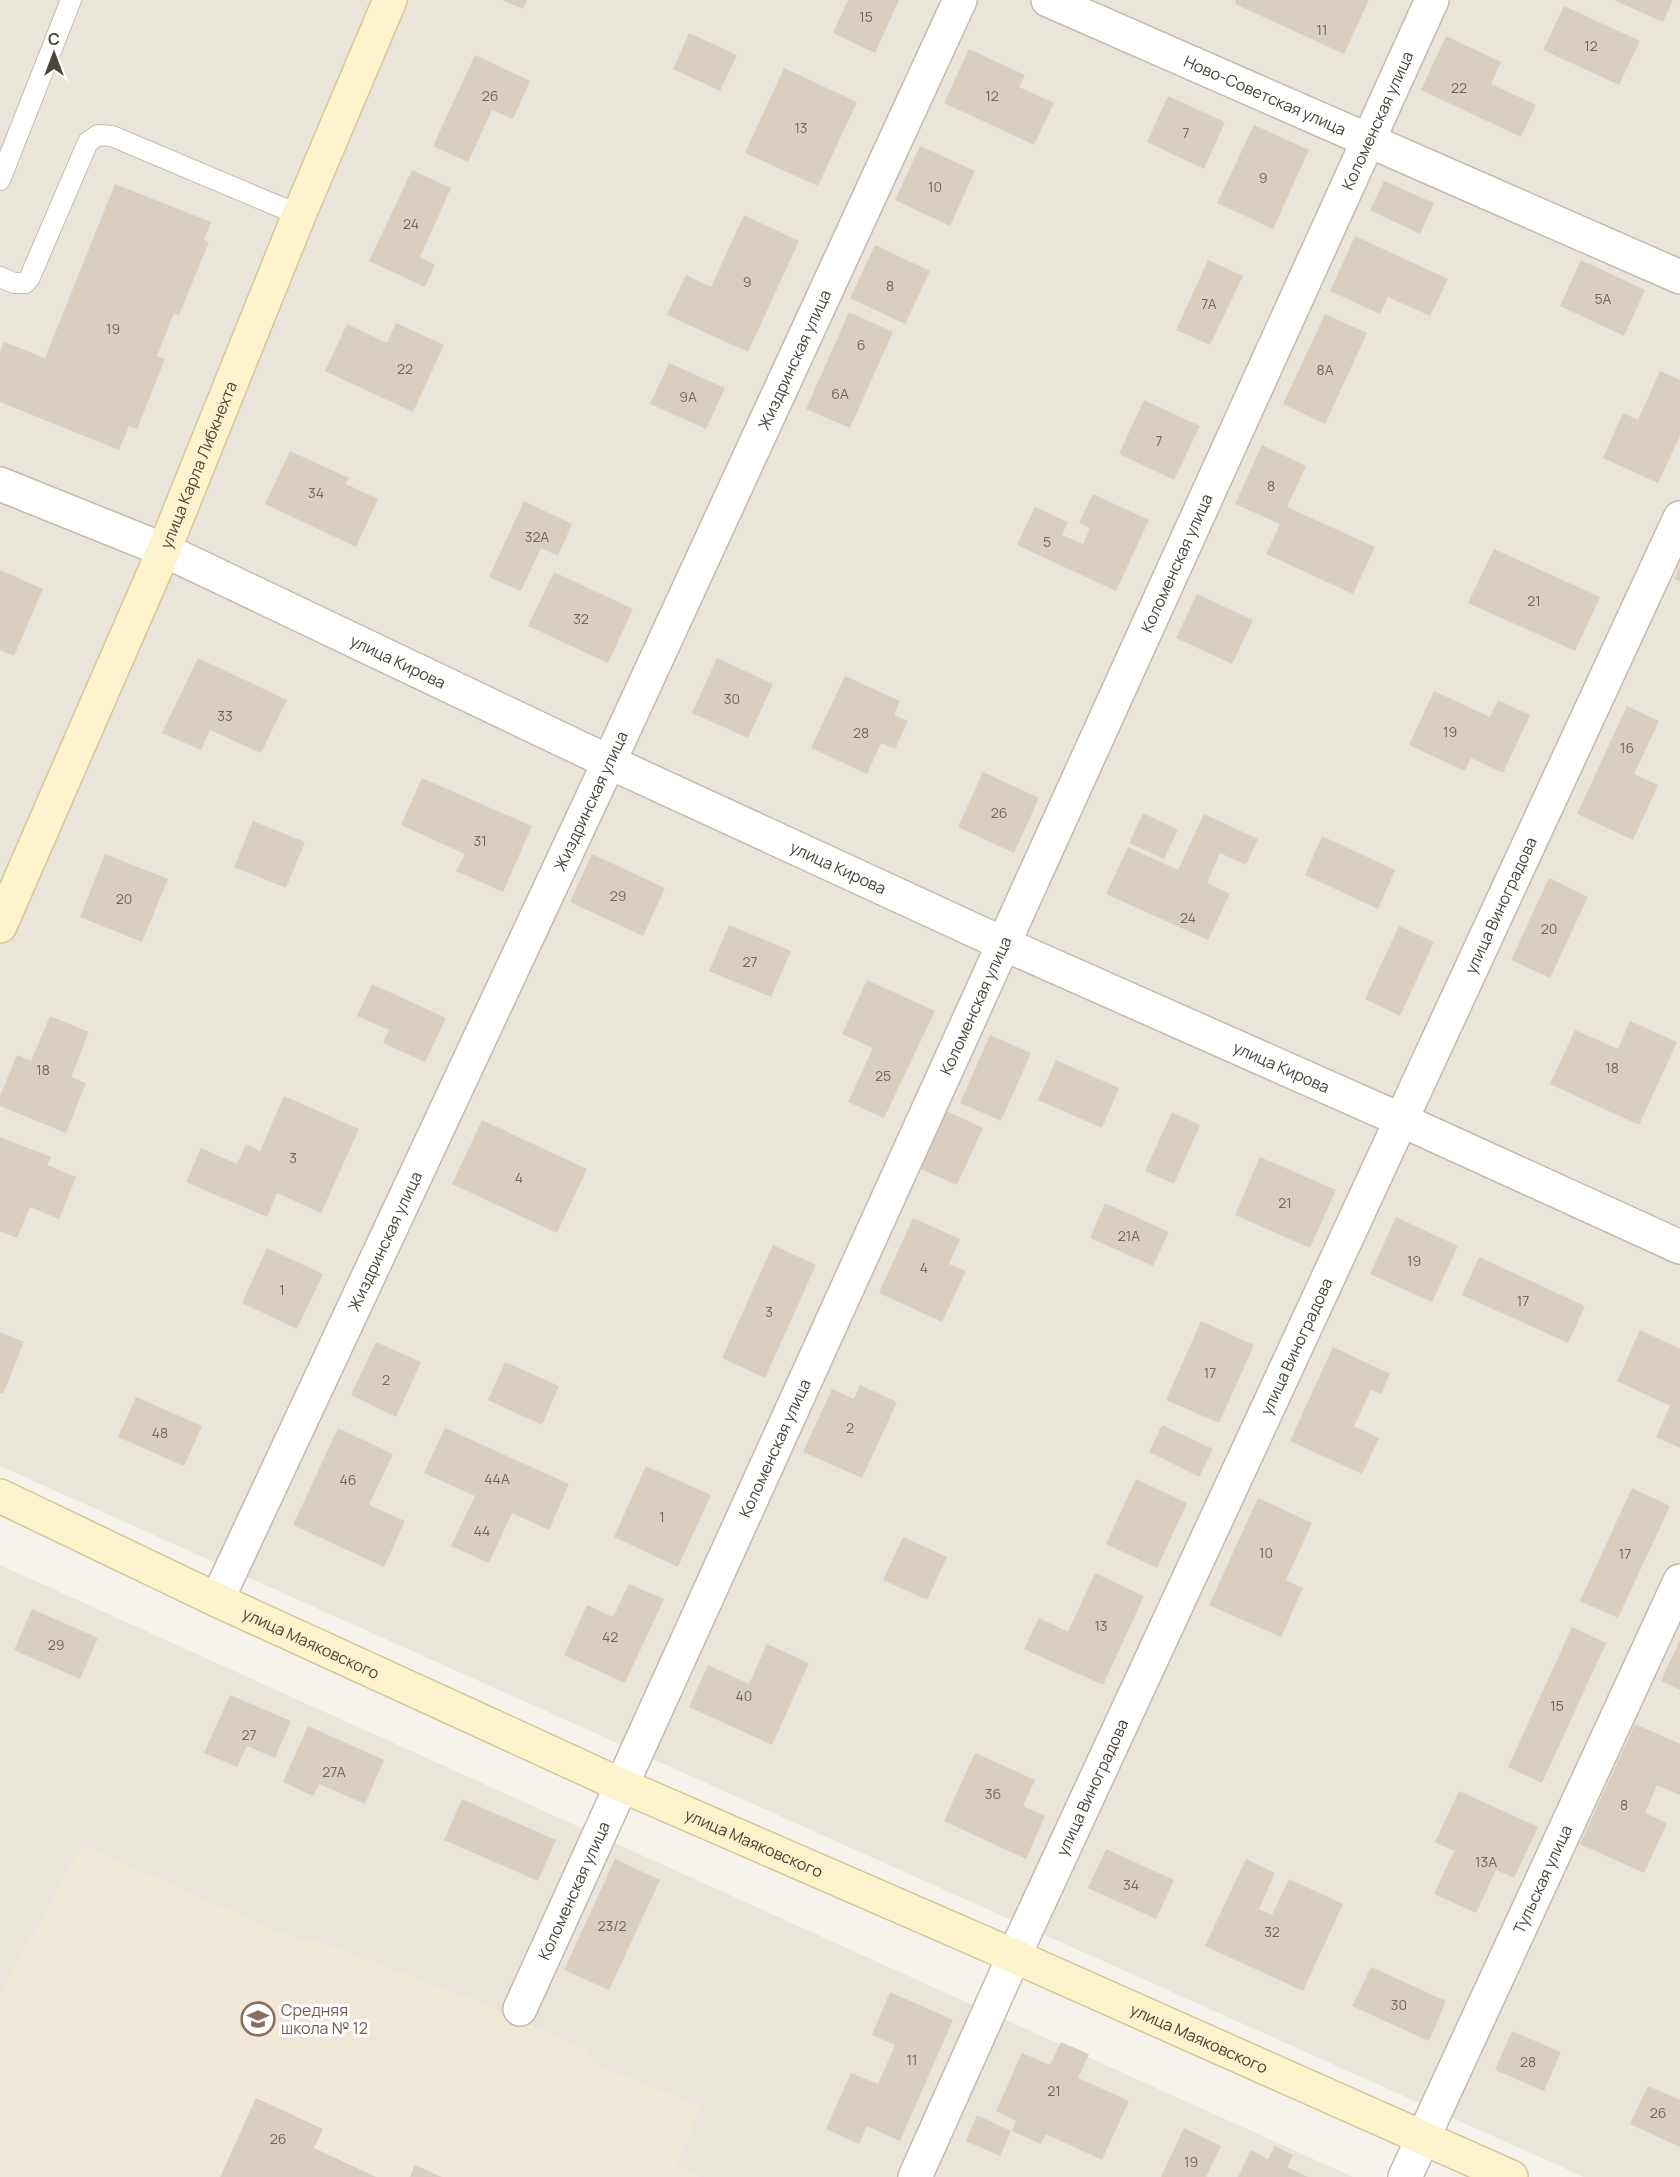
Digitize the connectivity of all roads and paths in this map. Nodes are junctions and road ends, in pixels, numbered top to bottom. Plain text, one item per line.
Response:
1 (71, 0) edge
2 (390, 0) edge
3 (960, 0) edge
4 (1048, 0) edge
5 (1432, 0) edge
6 (1368, 141) junction
7 (0, 180) edge
8 (299, 215) junction
9 (0, 277) edge
10 (1680, 277) edge
11 (0, 484) edge
12 (1680, 518) edge
13 (164, 550) junction
14 (609, 762) junction
15 (0, 926) edge
16 (1004, 944) junction
17 (1399, 1119) junction
18 (1680, 1247) edge
19 (0, 1496) edge
20 (1680, 1581) edge
21 (217, 1600) junction
22 (621, 1785) junction
23 (1014, 1956) junction
24 (520, 2010) dead end
25 (1423, 2138) junction
26 (915, 2177) edge
27 (1405, 2177) edge
28 (1511, 2177) edge

1 - 7 lane
2 - 8 street, улица Карла Либкнехта
3 - 14 street, Жиздринская улица
4 - 6 street, Ново-Советская улица
5 - 6 street, Коломенская улица
6 - 10 street, Ново-Советская улица
6 - 16 street, Коломенская улица
8 - 9 lane
8 - 13 street, улица Карла Либкнехта
11 - 13 street, улица Кирова
12 - 17 street, улица Виноградова
13 - 14 street, улица Кирова
13 - 15 street, улица Карла Либкнехта
14 - 16 street, улица Кирова
14 - 21 street, Жиздринская улица
16 - 17 street, улица Кирова
16 - 22 street, Коломенская улица
17 - 18 street, улица Кирова
17 - 23 street, улица Виноградова
19 - 21 street, улица Маяковского
20 - 25 street, Тульская улица
21 - 22 street, улица Маяковского
22 - 23 street, улица Маяковского
22 - 24 street, Коломенская улица
23 - 25 street, улица Маяковского
23 - 26 street, улица Виноградова
25 - 27 street, Тульская улица
25 - 28 street, улица Маяковского

